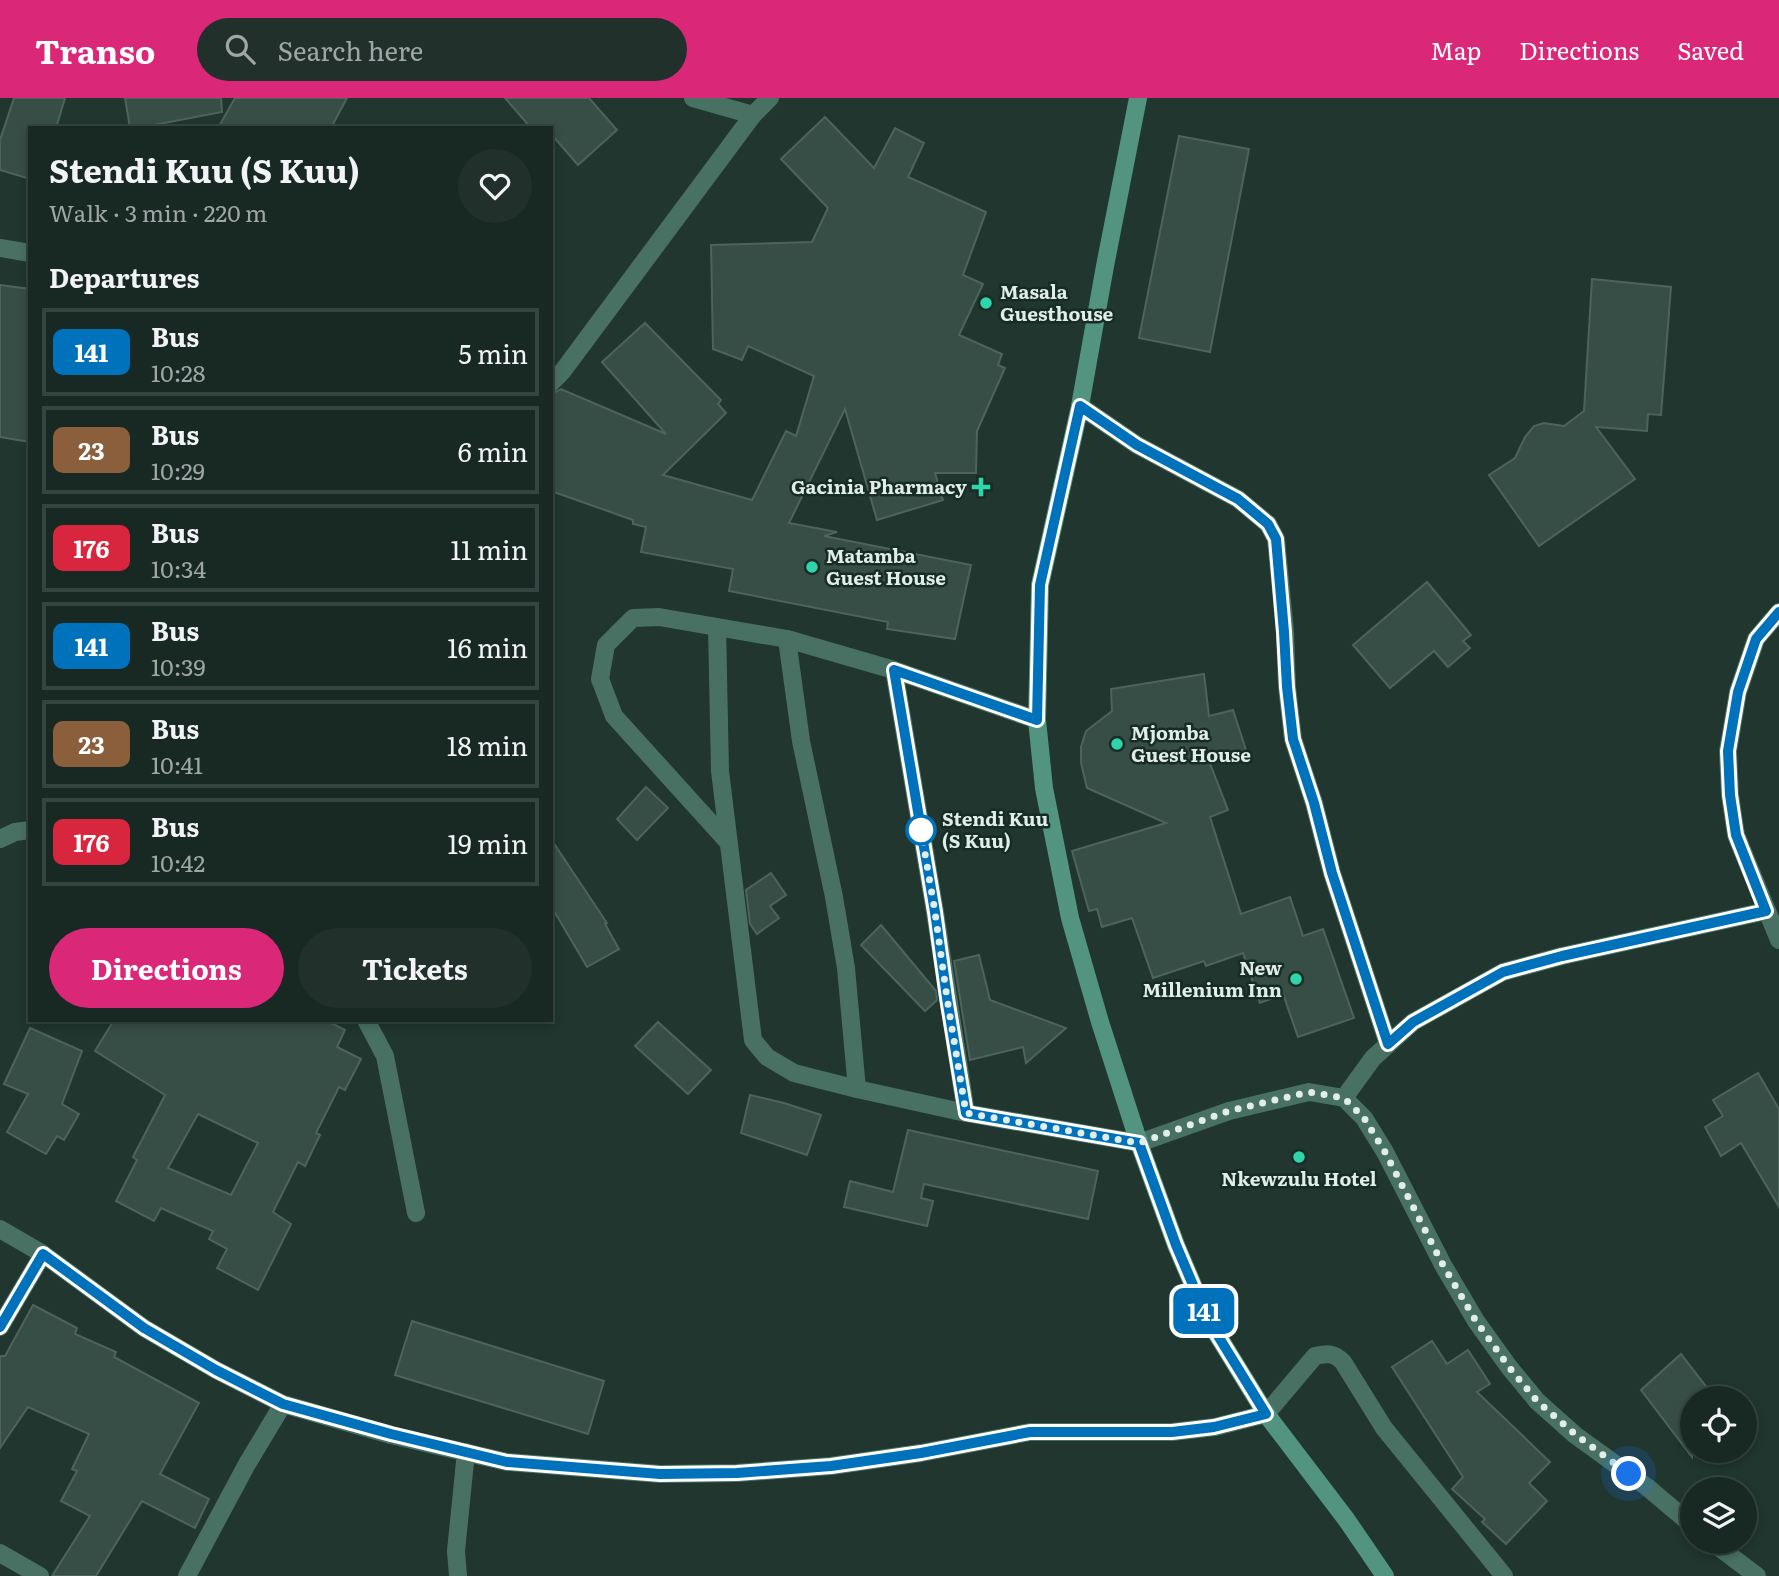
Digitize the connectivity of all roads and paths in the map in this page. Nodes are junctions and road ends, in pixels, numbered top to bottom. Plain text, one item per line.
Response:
1 (693, 98) edge
2 (770, 98) edge
3 (1138, 98) edge
4 (753, 115) junction
5 (0, 248) edge
6 (28, 253) edge
7 (553, 381) edge
8 (1080, 406) junction
9 (1779, 612) edge
10 (717, 627) junction
11 (787, 639) junction
12 (894, 670) junction
13 (1037, 720) junction
14 (28, 830) edge
15 (0, 839) edge
16 (728, 842) junction
17 (1766, 911) junction
18 (1779, 940) edge
19 (367, 1022) edge
20 (1388, 1044) junction
21 (857, 1089) junction
22 (1344, 1098) junction
23 (966, 1113) junction
24 (1139, 1143) junction
25 (416, 1213) dead end
26 (0, 1228) edge
27 (43, 1254) junction
28 (0, 1327) edge
29 (283, 1404) junction
30 (1266, 1414) junction
31 (466, 1452) junction
32 (1680, 1515) edge
33 (0, 1553) edge
34 (1728, 1554) edge
35 (40, 1576) edge
36 (187, 1576) edge
37 (458, 1576) edge
38 (1385, 1576) edge
39 (1504, 1576) edge
40 (1757, 1576) edge

1 - 4 street
2 - 4 street
3 - 8 main road
4 - 7 street
5 - 6 street
8 - 13 main road
8 - 20 street
9 - 17 street
10 - 11 street
10 - 16 street
10 - 16 street
11 - 12 street
11 - 21 street
12 - 13 street
12 - 23 street
13 - 24 main road
14 - 15 street
16 - 21 street
17 - 18 street
17 - 20 street
19 - 25 street
20 - 22 street
21 - 23 street
22 - 24 street
22 - 32 street
23 - 24 street
24 - 30 main road
26 - 27 street
27 - 28 street
27 - 29 street
29 - 31 street
29 - 36 street
30 - 31 street
30 - 38 main road
30 - 39 street
31 - 37 street
33 - 35 street
34 - 40 street

